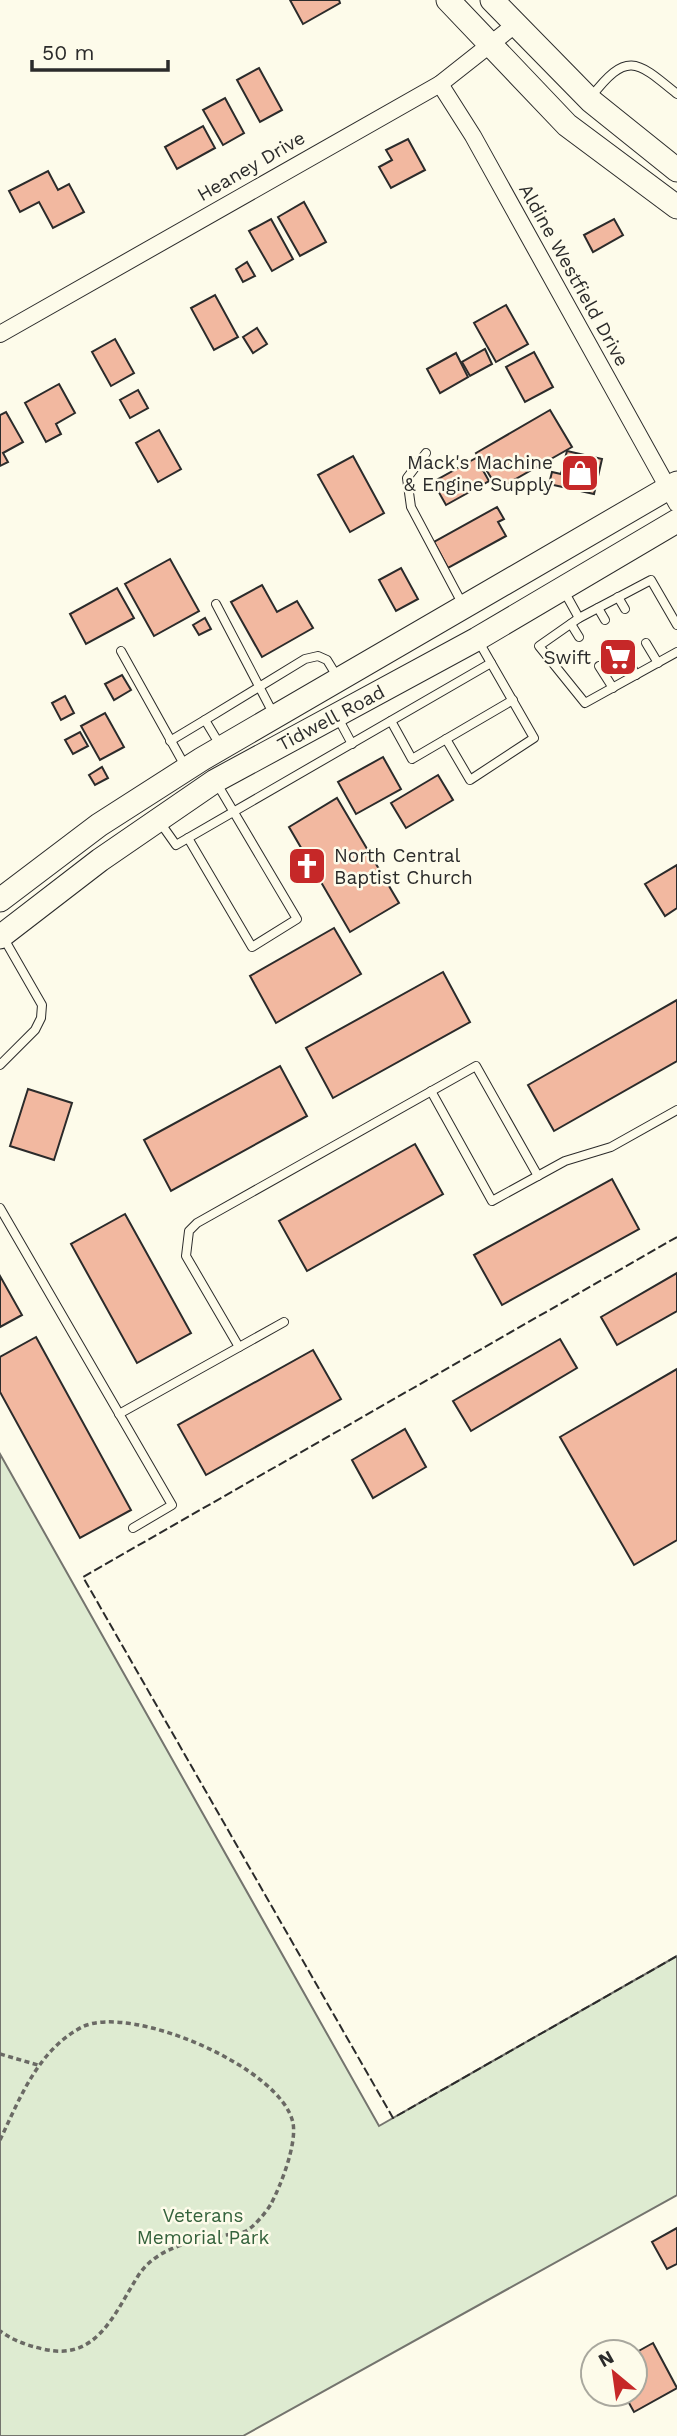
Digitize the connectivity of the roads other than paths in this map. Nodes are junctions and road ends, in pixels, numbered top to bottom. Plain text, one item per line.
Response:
1 (448, 0) edge
2 (492, 0) edge
3 (516, 24) junction
4 (491, 44) junction
5 (440, 84) junction
6 (677, 94) edge
7 (589, 99) junction
8 (677, 170) edge
9 (677, 206) edge
10 (0, 334) edge
11 (426, 453) dead end
12 (674, 492) edge
13 (677, 521) edge
14 (562, 589) junction
15 (618, 597) junction
16 (216, 604) dead end
17 (464, 608) junction
18 (598, 608) junction
19 (625, 609) dead end
20 (579, 618) junction
21 (605, 620) dead end
22 (676, 620) edge
23 (571, 624) junction
24 (579, 637) dead end
25 (477, 639) junction
26 (646, 643) dead end
27 (121, 651) dead end
28 (677, 652) edge
29 (625, 655) dead end
30 (491, 663) junction
31 (658, 663) junction
32 (599, 666) dead end
33 (636, 675) junction
34 (339, 680) junction
35 (258, 687) junction
36 (613, 688) junction
37 (513, 700) junction
38 (275, 716) junction
39 (336, 716) junction
40 (205, 720) junction
41 (391, 721) junction
42 (446, 739) junction
43 (170, 741) junction
44 (352, 744) junction
45 (222, 748) junction
46 (194, 764) junction
47 (215, 781) junction
48 (235, 810) junction
49 (158, 820) junction
50 (188, 838) junction
51 (0, 900) edge
52 (1, 935) edge
53 (0, 1065) edge
54 (431, 1091) junction
55 (677, 1110) edge
56 (538, 1176) junction
57 (0, 1208) edge
58 (284, 1322) dead end
59 (239, 1347) junction
60 (119, 1414) junction
61 (132, 1528) dead end

1 - 4 main road
2 - 3 main road
3 - 4 street, Heaney Drive
3 - 7 main road
4 - 5 street, Heaney Drive
4 - 9 main road
5 - 10 street, Heaney Drive
5 - 12 street, Aldine Westfield Drive
6 - 7 lane
7 - 8 main road
11 - 17 lane
12 - 17 main road, Tidwell Road
13 - 14 main road, Tidwell Road
14 - 20 lane
14 - 25 main road, Tidwell Road
15 - 18 lane
15 - 19 lane
15 - 22 lane
16 - 35 lane
17 - 25 main road
17 - 34 main road, Tidwell Road
18 - 20 lane
18 - 21 lane
20 - 23 lane
23 - 24 lane
23 - 36 lane
25 - 30 lane
25 - 39 main road, Tidwell Road
26 - 31 lane
27 - 43 lane
28 - 31 lane
29 - 33 lane
30 - 37 lane
30 - 41 lane
31 - 33 lane
32 - 36 lane
33 - 36 lane
34 - 35 lane
34 - 38 main road, Tidwell Road
35 - 38 lane
35 - 40 lane
37 - 42 lane
37 - 42 lane
38 - 45 main road, Tidwell Road
39 - 44 lane
39 - 47 main road, Tidwell Road
40 - 43 lane
40 - 45 lane
41 - 42 lane
41 - 44 lane
43 - 46 lane
44 - 48 lane
45 - 46 main road, Tidwell Road
46 - 47 main road
46 - 51 main road, Tidwell Road
47 - 48 lane
47 - 49 main road, Tidwell Road
48 - 50 lane
48 - 50 lane
49 - 50 lane
49 - 52 main road, Tidwell Road
52 - 53 lane
54 - 56 lane
54 - 56 lane
54 - 59 lane
55 - 56 lane
57 - 60 lane
58 - 59 lane
59 - 60 lane
60 - 61 lane

